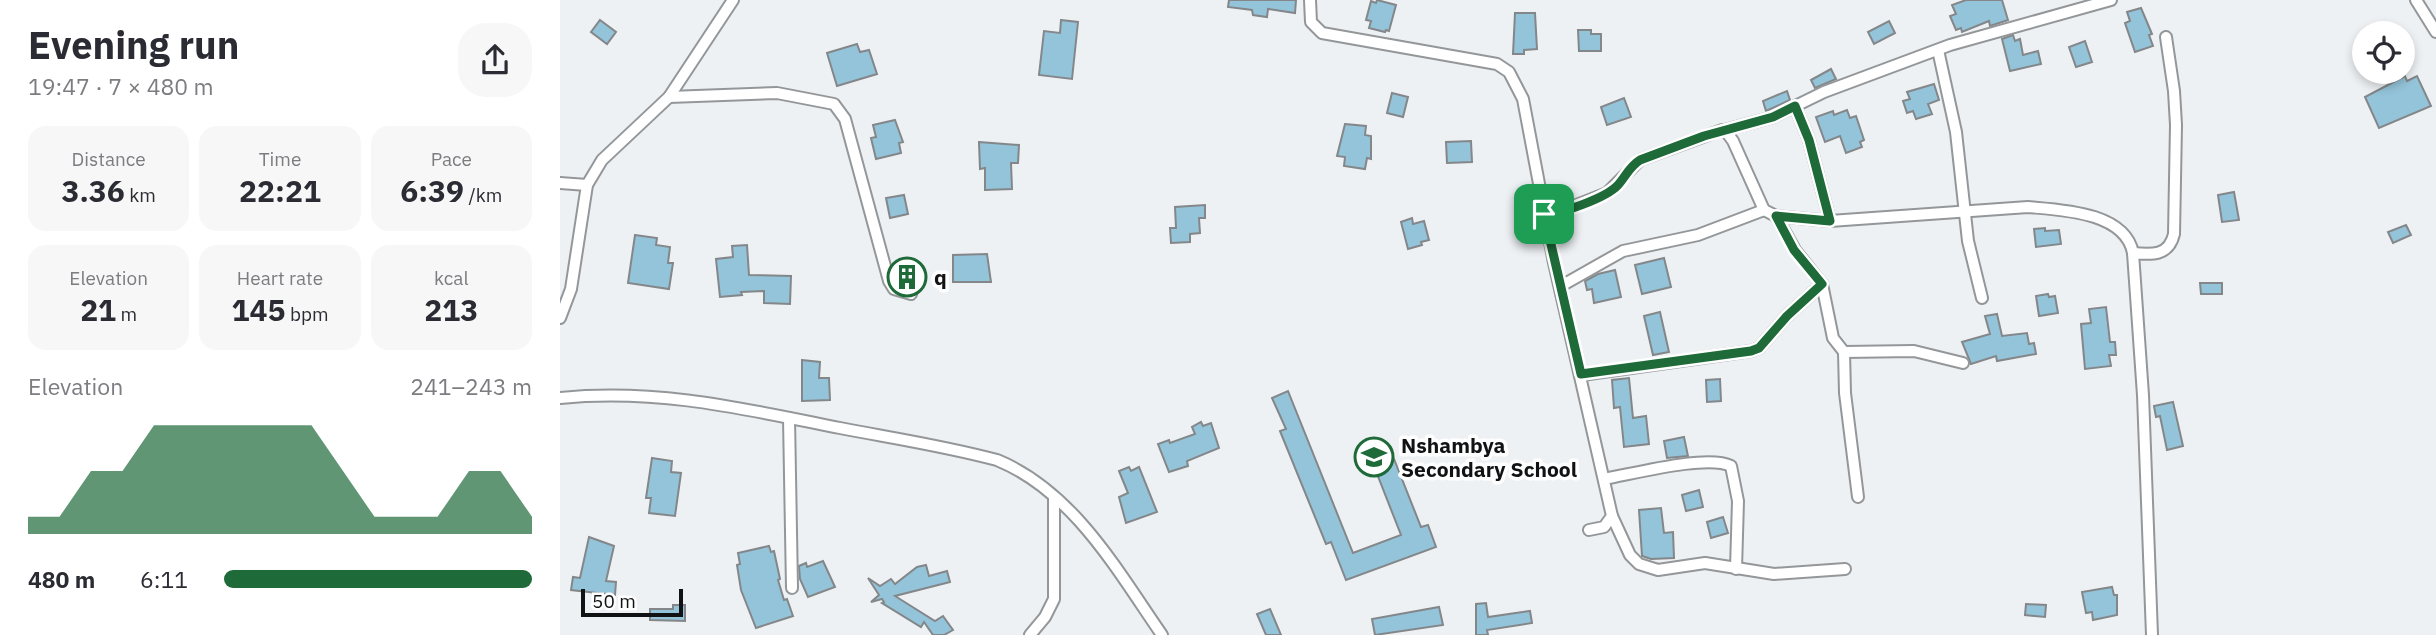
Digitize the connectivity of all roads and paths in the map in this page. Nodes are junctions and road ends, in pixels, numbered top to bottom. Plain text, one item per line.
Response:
1 (733, 0) edge
2 (1310, 0) edge
3 (2111, 0) edge
4 (2418, 1) edge
5 (2436, 32) edge
6 (2166, 37) dead end
7 (1938, 50) junction
8 (669, 97) junction
9 (1795, 106) junction
10 (1725, 130) junction
11 (560, 183) edge
12 (587, 185) junction
13 (1764, 210) junction
14 (1966, 211) junction
15 (1544, 214) junction
16 (1776, 216) junction
17 (1830, 221) junction
18 (2133, 253) junction
19 (1822, 284) junction
20 (1561, 286) junction
21 (911, 294) dead end
22 (1982, 298) dead end
23 (560, 318) edge
24 (1843, 352) junction
25 (1963, 363) dead end
26 (1581, 374) junction
27 (560, 398) edge
28 (789, 418) junction
29 (1604, 479) junction
30 (1054, 497) junction
31 (1858, 497) dead end
32 (1612, 516) junction
33 (1589, 530) dead end
34 (1736, 569) junction
35 (1845, 569) dead end
36 (792, 588) dead end
37 (1030, 635) edge
38 (1162, 635) edge
39 (2152, 635) edge

1 - 8 street
2 - 15 street
3 - 7 street
4 - 5 street
6 - 18 street
7 - 9 street
7 - 14 street
8 - 12 street
8 - 21 street
9 - 10 street
9 - 17 street
10 - 13 street
10 - 15 street
11 - 12 street
12 - 23 street
13 - 16 street
13 - 20 street
14 - 17 street
14 - 18 street
14 - 22 street
15 - 20 street
16 - 17 street
16 - 19 street
18 - 39 street
19 - 24 street
19 - 26 street
20 - 26 street
24 - 25 street
24 - 31 street
26 - 29 street
27 - 28 street
28 - 30 street
28 - 36 street
29 - 32 street
29 - 34 street
30 - 37 street
30 - 38 street
32 - 33 street
32 - 34 street
34 - 35 street

